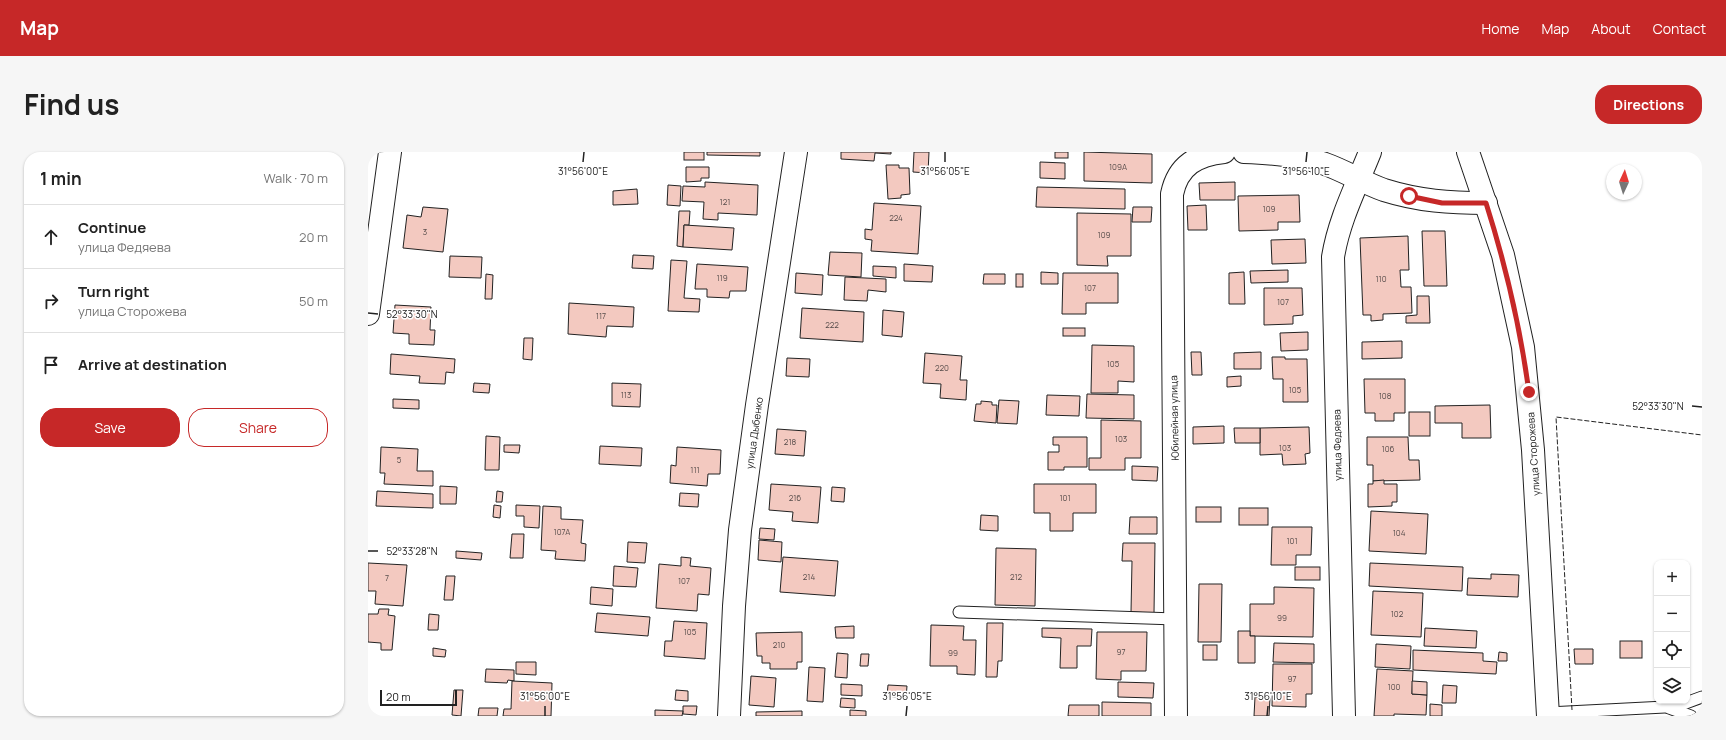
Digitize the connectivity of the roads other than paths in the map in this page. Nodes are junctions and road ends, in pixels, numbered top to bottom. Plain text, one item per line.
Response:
1 (390, 152) edge
2 (796, 152) edge
3 (1224, 152) edge
4 (1244, 152) edge
5 (1370, 152) edge
6 (1468, 152) edge
7 (1359, 179) junction
8 (1486, 203) junction
9 (368, 314) edge
10 (959, 612) dead end
11 (1176, 619) junction
12 (1702, 697) edge
13 (1665, 707) junction
14 (1548, 715) edge
15 (729, 716) edge
16 (1176, 716) edge
17 (1344, 716) edge
18 (1691, 716) edge

1 - 9 street
2 - 15 street, улица Дыбенко
3 - 11 street, Юбилейная улица
4 - 7 street
5 - 7 street, улица Федяева
6 - 8 street, улица Сторожева
7 - 8 street
7 - 17 street, улица Федяева
8 - 14 street, улица Сторожева
10 - 11 lane
11 - 16 street, Юбилейная улица
12 - 13 lane
13 - 14 lane
13 - 18 lane

